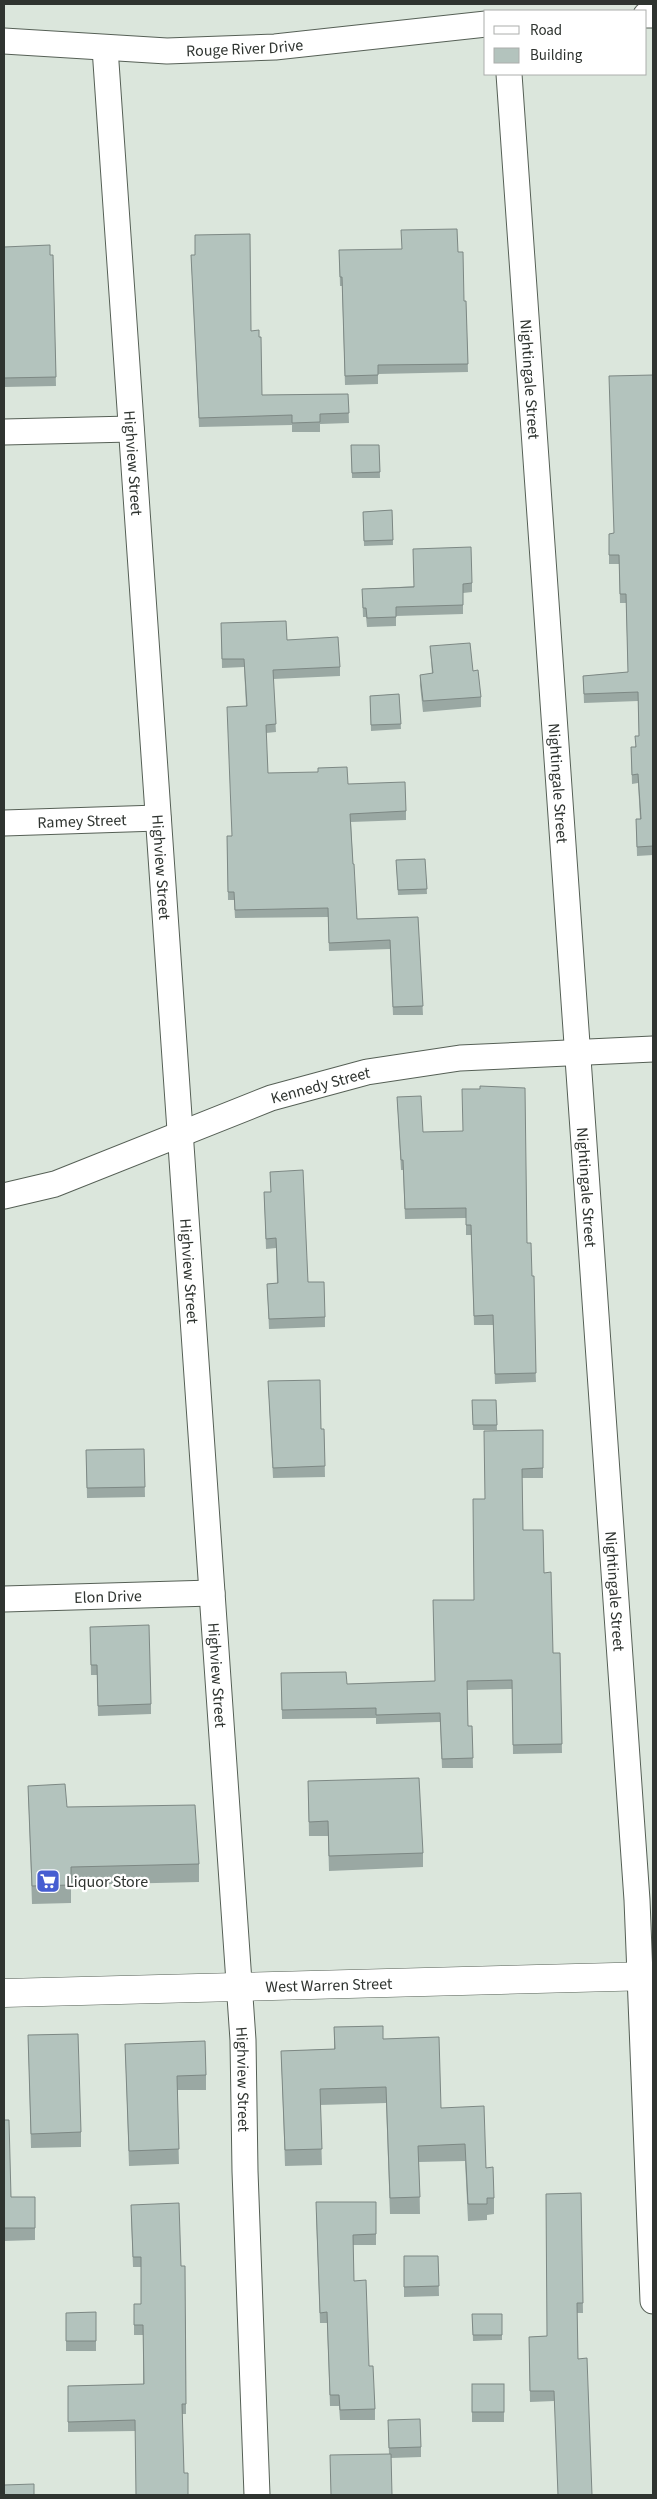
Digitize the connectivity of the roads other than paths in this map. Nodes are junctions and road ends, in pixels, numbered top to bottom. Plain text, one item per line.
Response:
1 (484, 24) edge
2 (4, 41) edge
3 (105, 48) junction
4 (509, 75) edge
5 (131, 429) junction
6 (4, 432) edge
7 (158, 818) junction
8 (4, 823) edge
9 (653, 1049) edge
10 (578, 1052) junction
11 (180, 1135) junction
12 (4, 1196) edge
13 (212, 1593) junction
14 (4, 1599) edge
15 (646, 1976) edge
16 (238, 1987) junction
17 (4, 1993) edge
18 (653, 2301) edge
19 (257, 2495) edge

1 - 3 street, Rouge River Drive
2 - 3 street, Rouge River Drive
3 - 5 street, Highview Street
4 - 10 street, Nightingale Street
5 - 6 street
5 - 7 street, Highview Street
7 - 8 street, Ramey Street
7 - 11 street, Highview Street
9 - 10 street, Kennedy Street
10 - 11 street, Kennedy Street
10 - 15 street, Nightingale Street
11 - 12 street, Kennedy Street
11 - 13 street, Highview Street
13 - 14 street, Elon Drive
13 - 16 street, Highview Street
15 - 16 main road, West Warren Street
15 - 18 street, Nightingale Street
16 - 17 main road, West Warren Street
16 - 19 street, Highview Street

